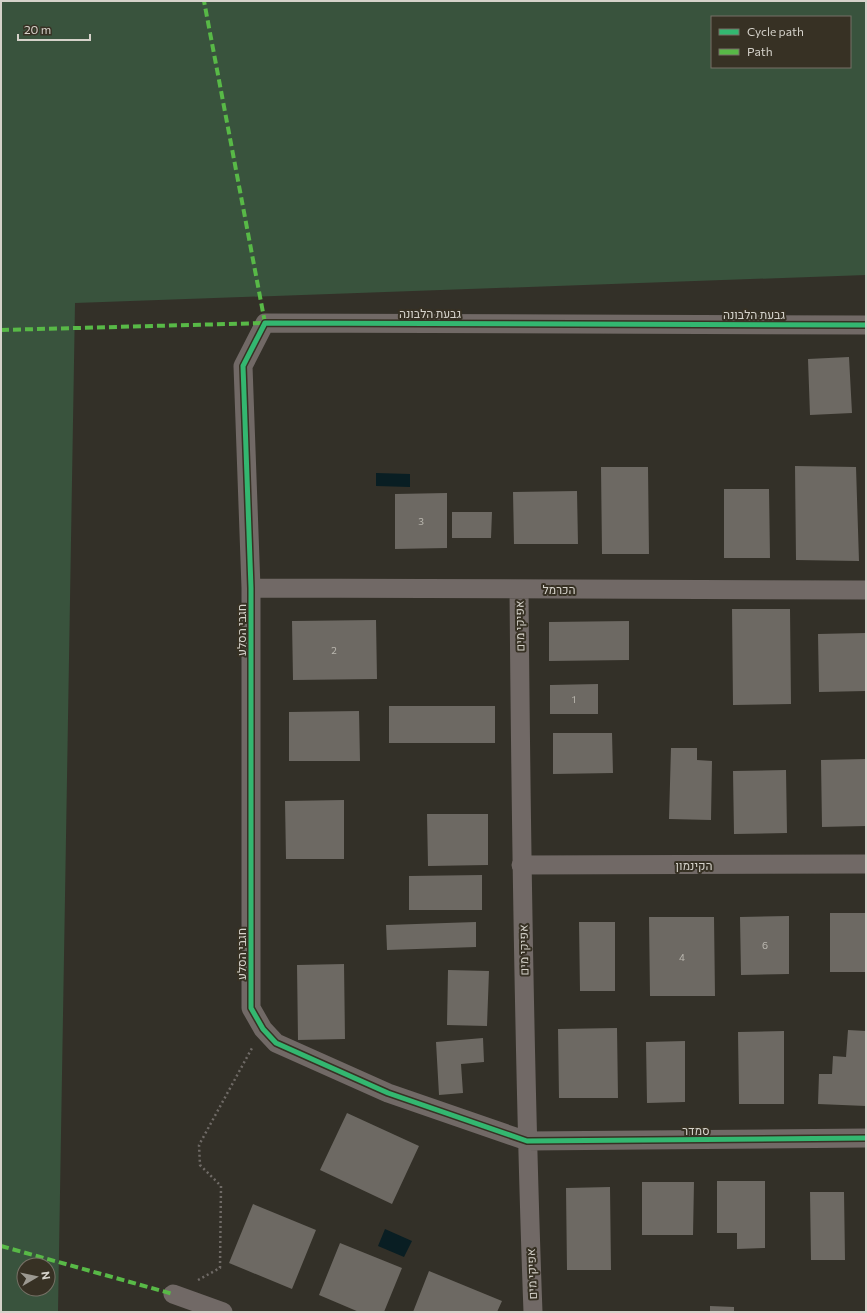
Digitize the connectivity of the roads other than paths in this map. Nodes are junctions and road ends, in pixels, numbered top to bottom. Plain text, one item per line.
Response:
1 (866, 325) edge
2 (252, 588) junction
3 (518, 589) junction
4 (866, 590) edge
5 (866, 864) edge
6 (521, 866) junction
7 (866, 1138) edge
8 (526, 1141) junction
9 (173, 1294) road end
10 (223, 1312) edge
11 (533, 1312) edge

1 - 2 street, גבעת הלבונה
2 - 3 street, הכרמל
2 - 8 street, חגבי הסלע
3 - 4 street, הכרמל
3 - 6 street, אפיקי מים
5 - 6 street, הקינמון
6 - 8 street, אפיקי מים
7 - 8 street, סמדר
8 - 11 street, אפיקי מים
9 - 10 street

